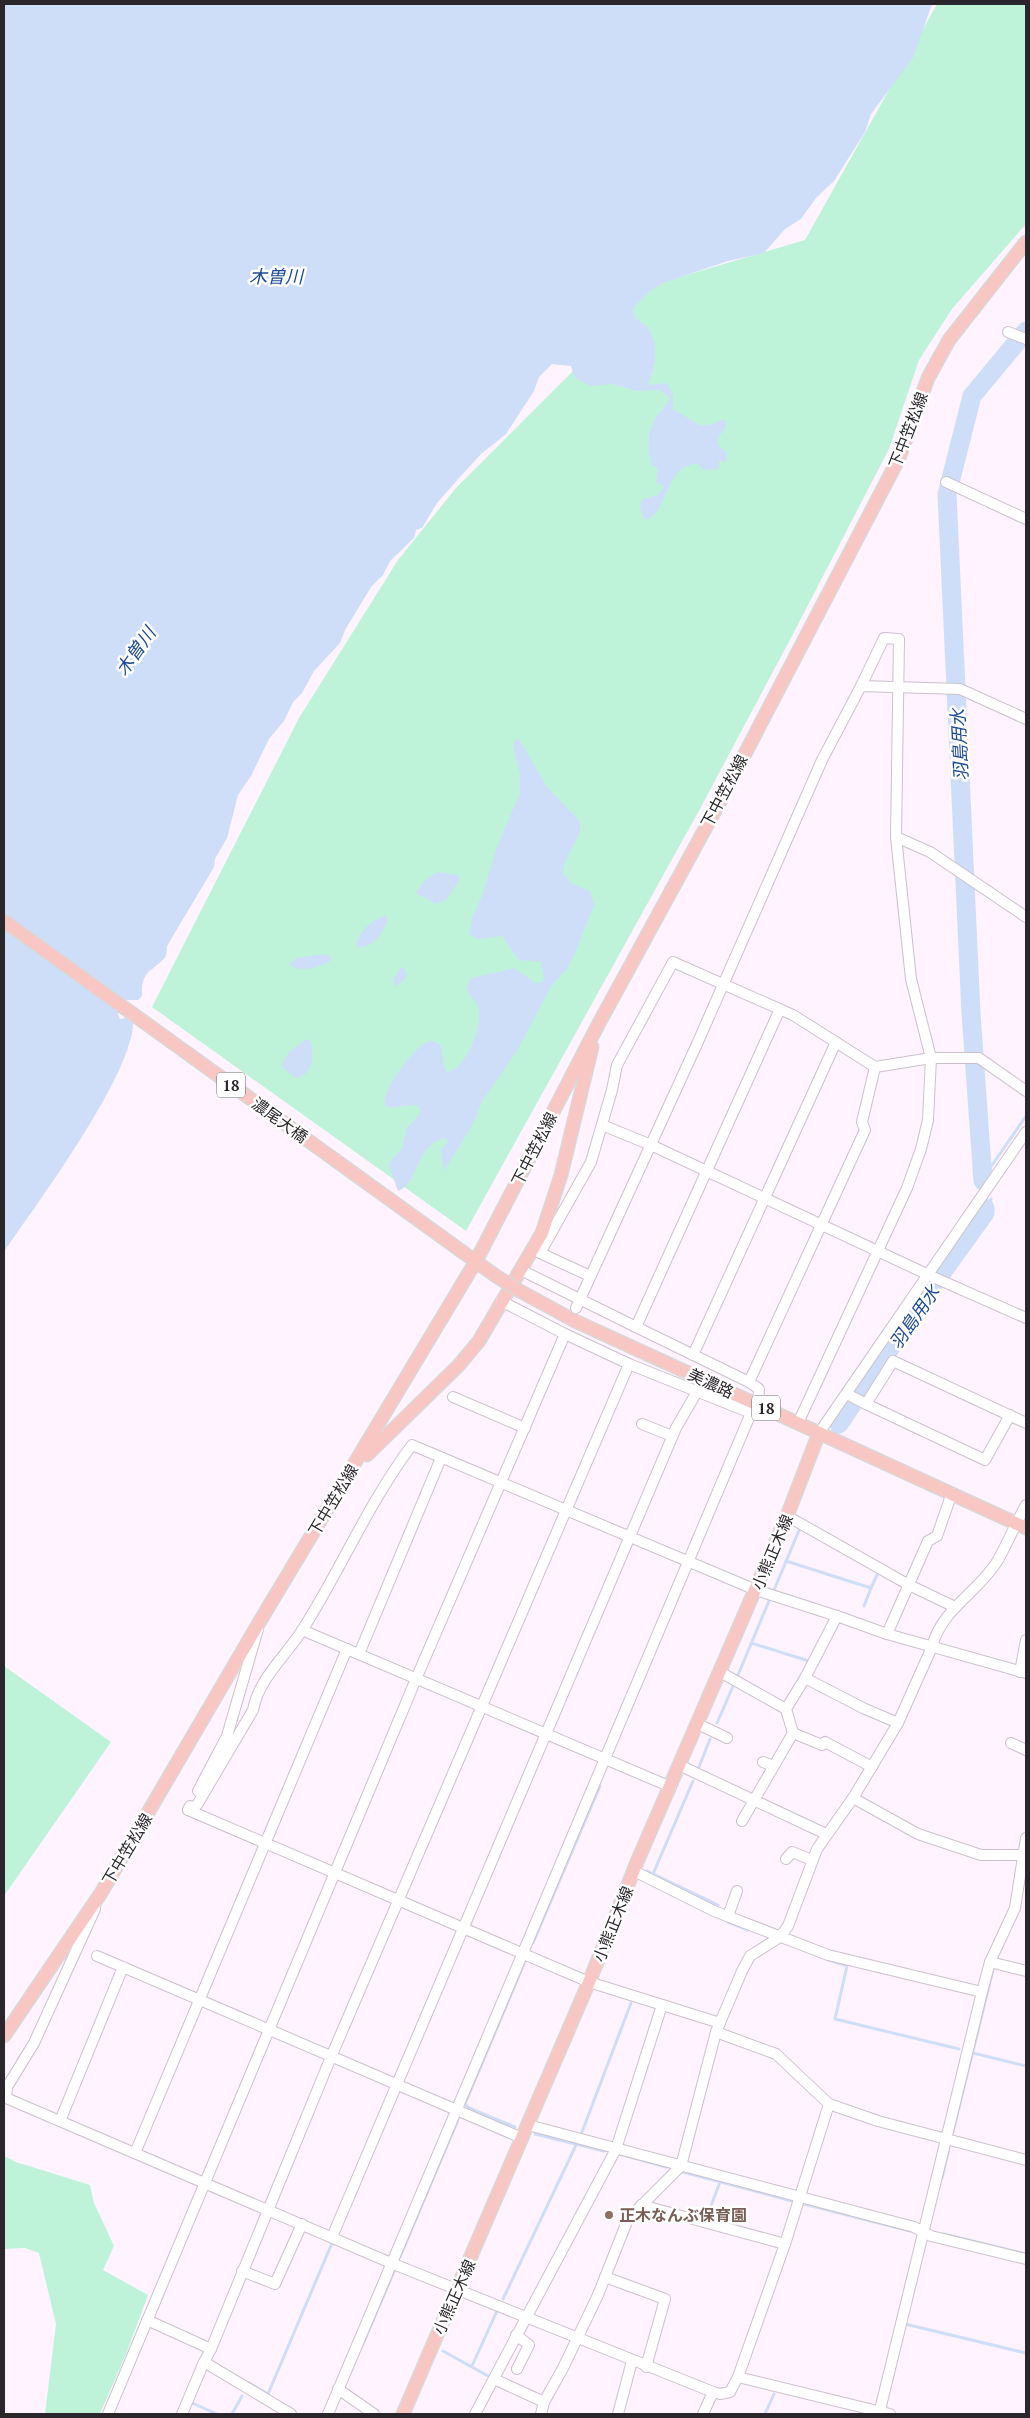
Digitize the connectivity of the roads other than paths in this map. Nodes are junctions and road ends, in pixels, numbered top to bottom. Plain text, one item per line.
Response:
1 (1026, 242) edge
2 (1008, 332) dead end
3 (1026, 339) edge
4 (946, 482) dead end
5 (1026, 519) edge
6 (861, 686) junction
7 (898, 687) junction
8 (1026, 719) edge
9 (896, 836) junction
10 (1026, 917) edge
11 (4, 920) edge
12 (724, 983) junction
13 (780, 1009) junction
14 (598, 1025) junction
15 (836, 1042) junction
16 (931, 1058) junction
17 (876, 1067) junction
18 (1026, 1092) edge
19 (602, 1125) junction
20 (1026, 1132) edge
21 (650, 1145) junction
22 (708, 1171) junction
23 (767, 1198) junction
24 (822, 1226) junction
25 (459, 1249) joint
26 (878, 1250) junction
27 (476, 1261) junction
28 (521, 1270) junction
29 (931, 1275) junction
30 (590, 1276) junction
31 (501, 1301) junction
32 (578, 1304) junction
33 (1026, 1318) edge
34 (636, 1327) junction
35 (565, 1334) junction
36 (693, 1355) junction
37 (629, 1364) junction
38 (749, 1382) junction
39 (698, 1390) junction
40 (847, 1394) junction
41 (454, 1397) dead end
42 (863, 1402) junction
43 (754, 1409) junction
44 (1010, 1415) junction
45 (798, 1422) junction
46 (1026, 1423) edge
47 (642, 1424) dead end
48 (525, 1428) junction
49 (820, 1433) junction
50 (672, 1436) junction
51 (441, 1458) junction
52 (343, 1484) junction
53 (501, 1484) junction
54 (952, 1494) junction
55 (1026, 1505) edge
56 (565, 1510) junction
57 (787, 1516) junction
58 (1021, 1525) edge
59 (629, 1537) junction
60 (689, 1562) junction
61 (909, 1585) junction
62 (756, 1590) junction
63 (955, 1607) junction
64 (837, 1616) junction
65 (260, 1621) junction
66 (302, 1630) junction
67 (887, 1634) junction
68 (1026, 1640) edge
69 (932, 1648) junction
70 (347, 1649) junction
71 (358, 1654) junction
72 (720, 1672) junction
73 (1023, 1673) edge
74 (805, 1678) junction
75 (416, 1679) junction
76 (482, 1707) junction
77 (786, 1709) junction
78 (898, 1723) junction
79 (698, 1724) junction
80 (793, 1733) junction
81 (546, 1734) junction
82 (727, 1738) dead end
83 (1011, 1743) dead end
84 (1026, 1750) edge
85 (605, 1759) junction
86 (681, 1766) junction
87 (872, 1767) junction
88 (671, 1787) junction
89 (853, 1798) junction
90 (754, 1801) junction
91 (188, 1810) junction
92 (742, 1821) dead end
93 (826, 1834) junction
94 (1026, 1838) edge
95 (265, 1844) junction
96 (1024, 1855) junction
97 (786, 1859) dead end
98 (812, 1860) junction
99 (634, 1870) junction
100 (1024, 1871) edge
101 (335, 1874) junction
102 (737, 1891) dead end
103 (101, 1893) junction
104 (400, 1901) junction
105 (728, 1916) junction
106 (465, 1928) junction
107 (780, 1937) junction
108 (523, 1953) junction
109 (97, 1956) dead end
110 (990, 1962) junction
111 (123, 1967) junction
112 (1026, 1970) edge
113 (590, 1982) junction
114 (982, 1992) junction
115 (199, 2000) junction
116 (662, 2005) junction
117 (718, 2028) junction
118 (270, 2029) junction
119 (4, 2036) edge
120 (332, 2057) junction
121 (398, 2085) junction
122 (829, 2104) junction
123 (458, 2108) junction
124 (60, 2122) junction
125 (528, 2125) junction
126 (522, 2138) junction
127 (946, 2140) junction
128 (616, 2149) junction
129 (135, 2153) junction
130 (1026, 2160) edge
131 (681, 2166) junction
132 (204, 2183) junction
133 (800, 2197) junction
134 (641, 2205) junction
135 (268, 2209) junction
136 (302, 2224) junction
137 (923, 2232) junction
138 (332, 2237) junction
139 (785, 2244) junction
140 (1026, 2259) edge
141 (391, 2263) junction
142 (242, 2271) junction
143 (606, 2277) junction
144 (458, 2289) junction
145 (526, 2316) junction
146 (147, 2320) junction
147 (516, 2336) junction
148 (577, 2338) junction
149 (211, 2349) junction
150 (632, 2361) junction
151 (204, 2362) junction
152 (646, 2367) junction
153 (518, 2369) dead end
154 (738, 2377) junction
155 (494, 2379) junction
156 (338, 2389) junction
157 (712, 2392) junction
158 (544, 2402) junction
159 (883, 2413) edge
160 (108, 2414) edge
161 (182, 2414) edge
162 (291, 2414) edge
163 (328, 2414) edge
164 (374, 2414) edge
165 (403, 2414) edge
166 (475, 2414) edge
167 (542, 2414) edge
168 (618, 2414) edge
169 (703, 2414) edge

1 - 14 main road, 下中笠松線
2 - 3 street
4 - 5 street
6 - 7 street
6 - 7 street
6 - 12 street
7 - 8 street
7 - 9 street
9 - 10 street
9 - 16 street
11 - 25 main road, 濃尾大橋 / 18
12 - 13 street
12 - 19 street
12 - 21 street
13 - 15 street
13 - 22 street
14 - 27 main road, 下中笠松線
14 - 28 main road
15 - 17 street
15 - 23 street
16 - 17 street
16 - 18 street
16 - 26 street
17 - 24 street
19 - 21 street
19 - 30 street
20 - 29 street
21 - 22 street
21 - 30 street
22 - 23 street
22 - 34 street
23 - 24 street
23 - 36 street
24 - 26 street
24 - 38 street
25 - 27 main road, 美濃路 / 18
26 - 29 street
26 - 45 street
27 - 43 main road, 美濃路 / 18, bridge
27 - 52 main road, 下中笠松線
28 - 31 main road
28 - 32 street
29 - 33 street
29 - 40 street
30 - 32 street
31 - 35 street
31 - 52 main road
32 - 34 street
34 - 36 street
35 - 37 street
35 - 48 street
36 - 38 street
37 - 39 street
37 - 56 street
38 - 43 street
39 - 43 street
39 - 50 street
40 - 42 street
40 - 49 street
41 - 48 street
42 - 44 street
42 - 44 street
43 - 45 main road, 美濃路 / 18
43 - 60 street
44 - 46 street
45 - 49 main road, 美濃路 / 18
47 - 50 street
48 - 53 street
49 - 54 main road, 美濃路 / 18
49 - 57 main road, 小熊正木線
50 - 59 street
51 - 53 street
51 - 66 street
51 - 71 street
52 - 65 main road, 下中笠松線
53 - 56 street
53 - 75 street
54 - 58 main road, 美濃路 / 18
54 - 61 street
55 - 58 street
56 - 59 street
56 - 76 street
57 - 61 street
57 - 62 main road, 小熊正木線
58 - 63 street
59 - 60 street
59 - 81 street
60 - 62 street
60 - 85 street
61 - 63 street
61 - 67 street
62 - 64 street
62 - 72 main road, 小熊正木線
63 - 69 street
64 - 67 street
64 - 74 street
65 - 91 street
65 - 103 main road, 下中笠松線
66 - 70 street
66 - 91 street
67 - 69 street
68 - 73 street
69 - 73 street
69 - 78 street
70 - 71 street
70 - 95 street
71 - 75 street
72 - 77 street
72 - 79 main road, 小熊正木線
74 - 77 street
74 - 78 street
75 - 76 street
75 - 101 street
76 - 81 street
76 - 104 street
77 - 80 street
78 - 87 street
79 - 82 street
79 - 86 main road, 小熊正木線
80 - 87 street
80 - 90 street
81 - 85 street
81 - 106 street
83 - 84 street
85 - 88 street
85 - 108 street
86 - 88 main road, 小熊正木線
86 - 90 street
87 - 89 street
88 - 99 main road, 小熊正木線
89 - 93 street
89 - 96 street
90 - 92 street
90 - 93 street
91 - 95 street
93 - 98 street
94 - 96 street
95 - 101 street
95 - 115 street
96 - 100 street
97 - 98 street
98 - 107 street
99 - 105 street
99 - 113 main road, 小熊正木線
100 - 110 street
101 - 104 street
101 - 118 street
102 - 105 street
103 - 119 main road, 下中笠松線
103 - 124 street
104 - 106 street
104 - 120 street
105 - 107 street
106 - 108 street
106 - 121 street
107 - 114 street
107 - 117 street
108 - 113 street
108 - 123 street
109 - 111 street
110 - 112 street
110 - 114 street
111 - 115 street
111 - 124 street
113 - 116 street
113 - 125 main road, 小熊正木線
114 - 127 street
115 - 118 street
115 - 129 street
116 - 117 street
116 - 128 street
117 - 122 street
117 - 131 street
118 - 120 street
118 - 132 street
120 - 121 street
120 - 135 street
121 - 123 street
121 - 138 street
122 - 127 street
122 - 133 street
123 - 126 street
123 - 141 street
124 - 129 street
125 - 126 main road, 小熊正木線
125 - 128 street
126 - 144 main road, 小熊正木線
127 - 130 street
127 - 137 street
128 - 131 street
128 - 145 street
129 - 132 street
131 - 133 street
131 - 134 street
132 - 135 street
132 - 146 street
133 - 137 street
133 - 139 street
134 - 139 street
134 - 143 street
135 - 136 street
135 - 142 street
136 - 138 street
136 - 142 street
137 - 140 street
137 - 159 street
138 - 141 street
139 - 154 street
141 - 144 street
141 - 156 street
142 - 149 street
143 - 148 street
143 - 152 street
144 - 145 street
144 - 165 main road, 小熊正木線
145 - 147 street
145 - 148 street
146 - 149 street
146 - 160 street
147 - 153 street
147 - 155 street
148 - 150 street
148 - 158 street
149 - 151 street
150 - 152 street
150 - 168 street
151 - 161 street
151 - 162 street
152 - 157 street
154 - 157 street
154 - 159 street
155 - 158 street
155 - 166 street
156 - 163 street
156 - 164 street
157 - 169 street
158 - 167 street

